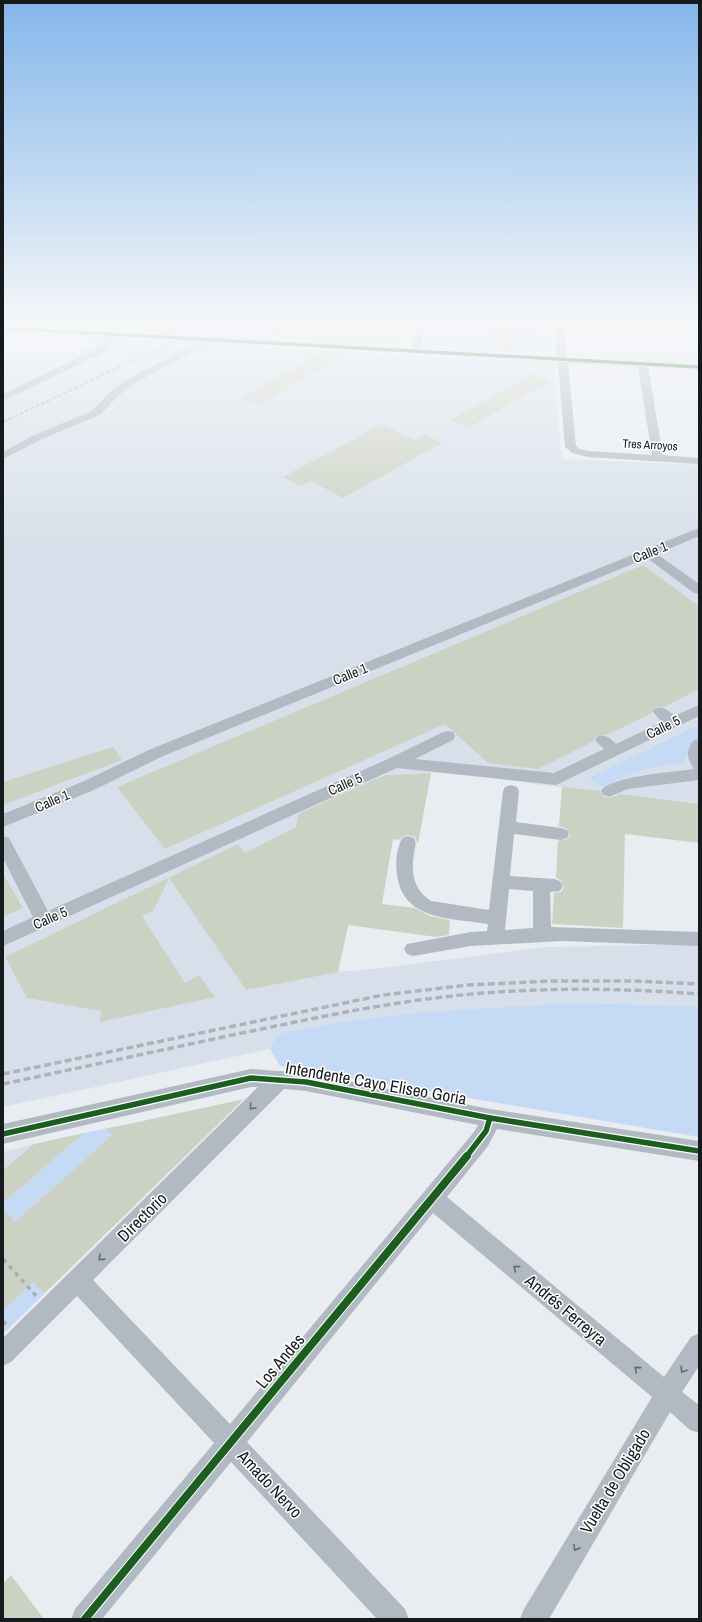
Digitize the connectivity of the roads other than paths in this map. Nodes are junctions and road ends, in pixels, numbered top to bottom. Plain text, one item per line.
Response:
1 (112, 397) edge
2 (566, 397) edge
3 (648, 397) edge
4 (3, 456) edge
5 (658, 458) junction
6 (699, 461) edge
7 (699, 532) edge
8 (648, 553) junction
9 (699, 590) edge
10 (680, 703) dead end
11 (660, 712) dead end
12 (696, 712) edge
13 (673, 723) junction
14 (448, 736) dead end
15 (603, 740) dead end
16 (699, 744) edge
17 (615, 751) junction
18 (395, 762) junction
19 (699, 765) edge
20 (699, 774) edge
21 (511, 791) dead end
22 (609, 791) dead end
23 (3, 821) edge
24 (507, 827) junction
25 (561, 834) dead end
26 (3, 842) edge
27 (408, 842) dead end
28 (501, 882) junction
29 (497, 918) junction
30 (44, 920) junction
31 (542, 935) junction
32 (495, 938) junction
33 (3, 939) edge
34 (699, 939) edge
35 (413, 949) dead end
36 (280, 1079) junction
37 (490, 1118) junction
38 (3, 1134) edge
39 (699, 1151) edge
40 (433, 1199) junction
41 (78, 1280) junction
42 (699, 1345) edge
43 (3, 1354) edge
44 (667, 1394) junction
45 (699, 1421) edge
46 (230, 1442) junction
47 (85, 1619) edge
48 (395, 1619) edge
49 (534, 1619) edge

1 - 4 street
2 - 5 street, Tres Arroyos
3 - 5 street
5 - 6 street, Tres Arroyos
7 - 8 street, Calle 1
8 - 9 street
8 - 23 street, Calle 1
10 - 12 street
11 - 13 street
12 - 13 street, Calle 5
13 - 17 street, Calle 5
14 - 18 street
15 - 17 street
16 - 19 street
17 - 18 street, Calle 5
18 - 30 street, Calle 5
20 - 22 street
21 - 24 street
24 - 25 street
24 - 28 street
26 - 30 street
27 - 29 street
28 - 29 street
28 - 31 street
29 - 32 street
30 - 33 street, Calle 5
31 - 32 street
31 - 34 street
32 - 35 street
36 - 37 street, Intendente Cayo Eliseo Goria
36 - 38 street, Intendente Cayo Eliseo Goria
36 -> 41 street, Directorio
37 - 39 street, Intendente Cayo Eliseo Goria
37 - 40 street, Los Andes
44 -> 40 street, Andrés Ferreyra
40 - 46 street, Los Andes
41 - 43 street, Directorio
41 - 46 street, Amado Nervo
42 -> 44 street, Vuelta de Obligado
44 - 45 street, Andrés Ferreyra
44 -> 49 street, Vuelta de Obligado
46 - 47 street, Los Andes
46 - 48 street, Amado Nervo

